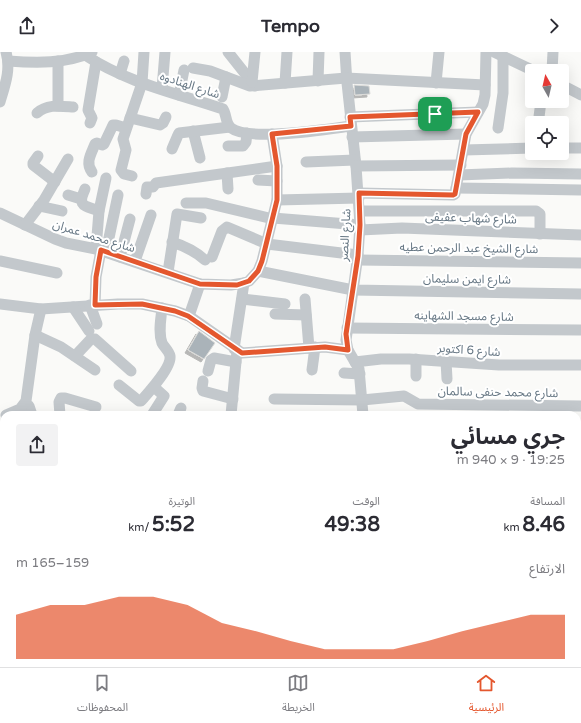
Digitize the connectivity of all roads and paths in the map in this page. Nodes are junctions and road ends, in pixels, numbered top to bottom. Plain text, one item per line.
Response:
1 (165, 52) edge
2 (255, 52) edge
3 (287, 52) edge
4 (319, 52) edge
5 (345, 52) edge
6 (439, 52) edge
7 (486, 52) edge
8 (553, 52) edge
9 (89, 53) edge
10 (230, 53) edge
11 (141, 54) edge
12 (499, 54) edge
13 (7, 57) edge
14 (34, 57) edge
15 (514, 57) edge
16 (63, 58) edge
17 (124, 61) dead end
18 (96, 62) junction
19 (552, 64) edge
20 (525, 65) edge
21 (120, 74) junction
22 (226, 77) junction
23 (346, 78) junction
24 (318, 81) junction
25 (142, 83) junction
26 (285, 83) junction
27 (436, 83) junction
28 (254, 84) junction
29 (485, 85) junction
30 (2, 88) edge
31 (162, 89) junction
32 (569, 89) edge
33 (180, 95) junction
34 (581, 95) edge
35 (222, 97) dead end
36 (0, 102) edge
37 (58, 106) junction
38 (72, 106) dead end
39 (478, 112) junction
40 (37, 113) dead end
41 (166, 117) dead end
42 (90, 123) dead end
43 (128, 123) junction
44 (230, 127) junction
45 (351, 127) junction
46 (498, 128) dead end
47 (193, 131) junction
48 (247, 133) junction
49 (272, 134) junction
50 (466, 134) junction
51 (228, 146) dead end
52 (525, 148) edge
53 (569, 148) edge
54 (581, 148) edge
55 (172, 149) dead end
56 (464, 150) junction
57 (38, 156) dead end
58 (200, 158) dead end
59 (68, 159) dead end
60 (306, 162) dead end
61 (356, 163) junction
62 (277, 166) junction
63 (460, 170) junction
64 (92, 172) dead end
65 (227, 173) junction
66 (581, 174) edge
67 (132, 176) dead end
68 (106, 178) dead end
69 (258, 180) dead end
70 (277, 181) junction
71 (54, 182) junction
72 (228, 189) dead end
73 (581, 190) edge
74 (456, 191) junction
75 (146, 194) dead end
76 (118, 195) dead end
77 (68, 196) dead end
78 (359, 196) junction
79 (277, 200) junction
80 (186, 203) dead end
81 (39, 206) junction
82 (62, 211) dead end
83 (99, 211) junction
84 (360, 211) junction
85 (0, 213) edge
86 (151, 215) dead end
87 (201, 218) dead end
88 (273, 218) junction
89 (130, 219) dead end
90 (25, 225) junction
91 (360, 228) junction
92 (540, 234) junction
93 (581, 235) edge
94 (172, 242) junction
95 (267, 244) junction
96 (101, 250) junction
97 (120, 257) junction
98 (358, 258) junction
99 (0, 261) edge
100 (135, 261) junction
101 (581, 262) edge
102 (258, 271) junction
103 (168, 272) junction
104 (57, 273) dead end
105 (244, 283) junction
106 (203, 284) junction
107 (353, 290) junction
108 (581, 294) edge
109 (242, 299) junction
110 (305, 299) dead end
111 (0, 304) edge
112 (285, 304) dead end
113 (92, 305) junction
114 (73, 307) junction
115 (162, 308) junction
116 (41, 309) junction
117 (275, 314) dead end
118 (306, 315) junction
119 (188, 316) junction
120 (347, 328) junction
121 (581, 330) edge
122 (35, 335) junction
123 (312, 347) junction
124 (348, 350) junction
125 (236, 354) junction
126 (75, 356) junction
127 (416, 359) junction
128 (355, 362) junction
129 (446, 362) junction
130 (581, 365) edge
131 (95, 370) dead end
132 (312, 370) dead end
133 (131, 371) dead end
134 (344, 373) dead end
135 (360, 374) junction
136 (416, 376) dead end
137 (447, 379) dead end
138 (119, 385) dead end
139 (154, 387) junction
140 (233, 399) junction
141 (274, 399) dead end
142 (362, 400) junction
143 (24, 406) junction
144 (581, 406) edge
145 (96, 407) dead end
146 (16, 411) edge
147 (31, 411) edge
148 (60, 411) edge
149 (155, 411) edge
150 (232, 411) edge
151 (363, 411) edge

1 - 31 street
2 - 28 street
3 - 26 street
4 - 24 street
5 - 23 street, شارع النصر
6 - 27 street
7 - 29 street
8 - 19 street
9 - 16 street
9 - 18 street, شارع الهنادوه
10 - 28 street
11 - 25 street
12 - 15 street
12 - 46 street
13 - 14 street
13 - 30 street
14 - 16 street
15 - 20 street
16 - 37 street
17 - 21 street
18 - 21 street, شارع الهنادوه
18 - 42 street
21 - 25 street, شارع الهنادوه
22 - 28 street
22 - 33 street
22 - 35 street
23 - 24 street
23 - 27 street
23 - 45 street, شارع النصر
24 - 26 street
25 - 31 street, شارع الهنادوه
25 - 43 street
26 - 28 street
27 - 29 street
29 - 39 street
30 - 36 street
31 - 33 street, شارع الهنادوه
32 - 34 street
33 - 44 street, شارع الهنادوه
37 - 38 street
37 - 40 street
39 - 45 street
39 - 50 street
41 - 43 street
43 - 64 street
43 - 67 street
44 - 47 street
44 - 48 street
45 - 49 street
45 - 50 street
45 - 61 street, شارع النصر
47 - 55 street
47 - 58 street
48 - 49 street
48 - 51 street
49 - 62 street
50 - 56 street
52 - 56 street
53 - 54 street
56 - 63 street
57 - 71 street
59 - 71 street
60 - 61 street
61 - 63 street
61 - 78 street, شارع النصر
62 - 65 street
62 - 70 street
63 - 66 street
63 - 74 street
65 - 72 street
65 - 75 street
68 - 83 street
69 - 70 street
70 - 79 street
71 - 81 street
73 - 74 street
74 - 78 street
76 - 96 street
77 - 83 street
78 - 79 street
78 - 84 street, شارع النصر
79 - 88 street
80 - 88 street, شارع شهاب عفيفى
81 - 82 street
81 - 90 street
83 - 96 street
84 - 91 street, شارع النصر
84 - 92 street
85 - 90 street, شارع محمد عمران
86 - 100 street
87 - 94 street
88 - 91 street, شارع شهاب عفيفى
88 - 95 street
89 - 97 street
90 - 96 street, شارع محمد عمران
91 - 92 street, شارع شهاب عفيفى
91 - 98 street, شارع النصر
92 - 93 street, شارع شهاب عفيفى
94 - 95 street, شارع الشيخ عبد الرحمن عطيه
94 - 103 street
95 - 98 street, شارع الشيخ عبد الرحمن عطيه
95 - 102 street
96 - 97 street, شارع محمد عمران
96 - 113 street
97 - 100 street, شارع محمد عمران
98 - 101 street, شارع الشيخ عبد الرحمن عطيه
98 - 107 street, شارع النصر
99 - 104 street
100 - 103 street, شارع محمد عمران
102 - 105 street
102 - 107 street, شارع ايمن سليمان
103 - 106 street, شارع محمد عمران
105 - 106 street
105 - 109 street
106 - 119 street
107 - 108 street, شارع ايمن سليمان
107 - 120 street, شارع النصر
109 - 112 street
109 - 125 street
110 - 118 street
111 - 116 street
113 - 114 street
113 - 114 street
113 - 115 street
114 - 116 street
115 - 119 street
115 - 139 street
116 - 122 street
117 - 118 street
118 - 123 street
119 - 125 street
120 - 121 street, شارع مسجد الشهاينه
120 - 124 street, شارع النصر
122 - 126 street
122 - 143 street
123 - 124 street
123 - 125 street
123 - 132 street
124 - 128 street, شارع النصر
125 - 140 street
125 - 140 street
126 - 131 street
126 - 133 street
127 - 128 street, شارع 6 اكتوبر
127 - 129 street, شارع 6 اكتوبر
127 - 136 street
128 - 135 street, شارع النصر
129 - 130 street, شارع 6 اكتوبر
129 - 137 street
134 - 135 street
135 - 142 street, شارع النصر
138 - 139 street
139 - 149 street
140 - 150 street
141 - 142 street, شارع محمد حنفى سالمان
142 - 144 street, شارع محمد حنفى سالمان
142 - 151 street, شارع النصر
143 - 146 street
143 - 147 street
145 - 148 street

